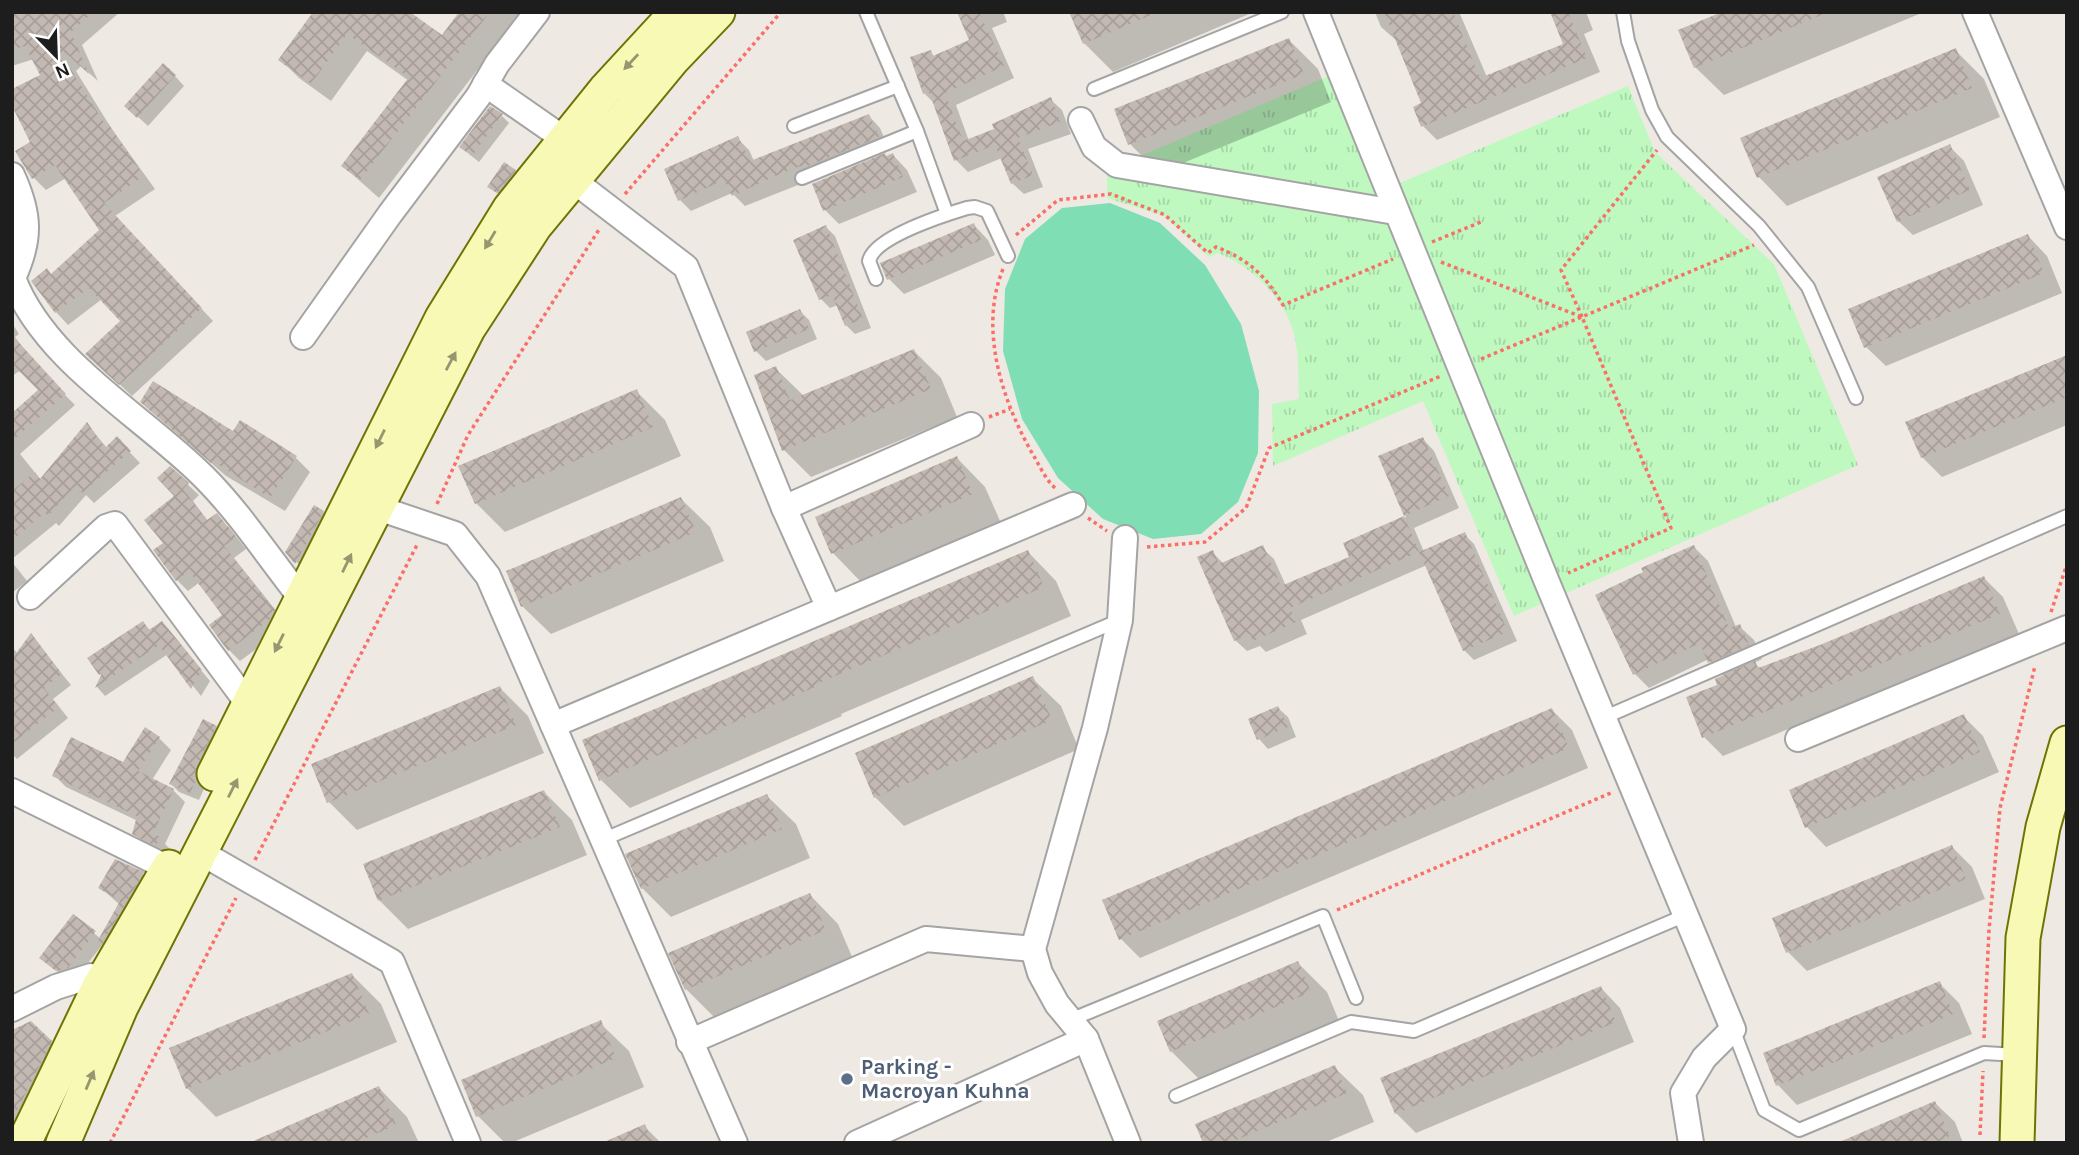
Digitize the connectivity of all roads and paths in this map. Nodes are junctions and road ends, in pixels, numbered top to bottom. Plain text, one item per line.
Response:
1 (537, 12) edge
2 (718, 12) edge
3 (781, 12) edge
4 (866, 12) edge
5 (1282, 12) edge
6 (1316, 12) edge
7 (1623, 12) edge
8 (1975, 12) edge
9 (668, 17) edge
10 (485, 83) junction
11 (898, 86) junction
12 (1094, 89) dead end
13 (1081, 120) dead end
14 (794, 126) dead end
15 (917, 131) junction
16 (1667, 137) junction
17 (559, 148) junction
18 (12, 175) edge
19 (802, 177) dead end
20 (574, 181) junction
21 (611, 210) junction
22 (1395, 212) junction
23 (947, 214) junction
24 (1481, 222) dead end
25 (2067, 227) edge
26 (1769, 239) junction
27 (1411, 251) junction
28 (1008, 256) junction
29 (13, 278) edge
30 (876, 279) dead end
31 (1582, 317) junction
32 (303, 337) dead end
33 (1460, 368) junction
34 (1856, 398) dead end
35 (971, 425) dead end
36 (1073, 505) junction
37 (375, 507) junction
38 (784, 508) junction
39 (2067, 516) edge
40 (428, 525) junction
41 (1125, 538) junction
42 (2067, 564) edge
43 (1547, 582) junction
44 (30, 597) dead end
45 (313, 604) junction
46 (829, 608) junction
47 (1120, 620) junction
48 (2067, 628) edge
49 (2041, 639) junction
50 (249, 705) junction
51 (1603, 718) junction
52 (552, 725) junction
53 (1798, 739) dead end
54 (2067, 743) edge
55 (1631, 784) junction
56 (12, 790) edge
57 (2067, 822) edge
58 (602, 840) junction
59 (200, 852) junction
60 (168, 868) junction
61 (246, 878) junction
62 (1686, 915) junction
63 (1323, 916) junction
64 (1033, 949) junction
65 (99, 987) junction
66 (1356, 998) dead end
67 (12, 1009) edge
68 (1070, 1020) junction
69 (1733, 1029) junction
70 (1086, 1039) junction
71 (689, 1042) junction
72 (1984, 1053) junction
73 (2020, 1055) junction
74 (1176, 1096) dead end
75 (1980, 1135) dead end
76 (24, 1143) edge
77 (63, 1143) edge
78 (110, 1143) edge
79 (468, 1143) edge
80 (735, 1143) edge
81 (857, 1143) edge
82 (1128, 1143) edge
83 (1690, 1143) edge
84 (2017, 1143) edge
85 (2038, 1143) edge

1 - 10 street
2 - 20 main road
3 - 21 path
4 - 11 lane
5 - 12 lane
6 - 22 street
7 - 16 lane
8 - 25 street
9 -> 17 main road
10 - 17 street
10 - 32 street
11 - 14 lane
11 - 15 lane
13 - 22 street
15 - 19 lane
15 - 23 lane
16 - 26 lane
16 - 31 path
17 -> 45 main road
18 - 29 street
20 - 21 street
37 -> 20 main road
21 - 38 street
21 - 40 path
22 - 27 street
23 - 28 lane
23 - 30 lane
24 - 27 path
26 - 31 path
26 - 34 lane
27 - 28 path
27 - 31 path
27 - 33 street
28 - 36 path
29 - 45 street
31 - 33 path
31 - 43 path
33 - 41 path
33 - 43 street
35 - 38 street
36 - 41 path
36 - 46 street
37 - 40 street
45 -> 37 main road
38 - 46 street
39 - 51 lane
40 - 52 street
40 - 61 path
41 - 47 street
42 - 49 path
43 - 51 street
44 - 50 street
45 -> 50 main road
59 -> 45 main road
46 - 52 street
47 - 58 lane
47 - 64 street
48 - 49 street
49 - 53 street
49 - 72 path
50 - 60 main road
51 - 55 street
52 - 58 street
54 - 73 main road
55 - 62 street
55 - 63 path
56 - 60 street
57 - 85 main road
58 - 71 street
59 - 61 street
77 -> 59 main road
60 - 65 main road
61 - 78 path
61 - 79 street
62 - 69 street
62 - 74 lane
63 - 66 lane
63 - 68 lane
64 - 68 street
64 - 71 street
65 - 67 street
65 - 76 main road
68 - 70 street
69 - 72 lane
69 - 83 street
70 - 81 street
70 - 82 street
71 - 80 street
72 - 73 lane
72 - 75 path
73 - 84 main road

